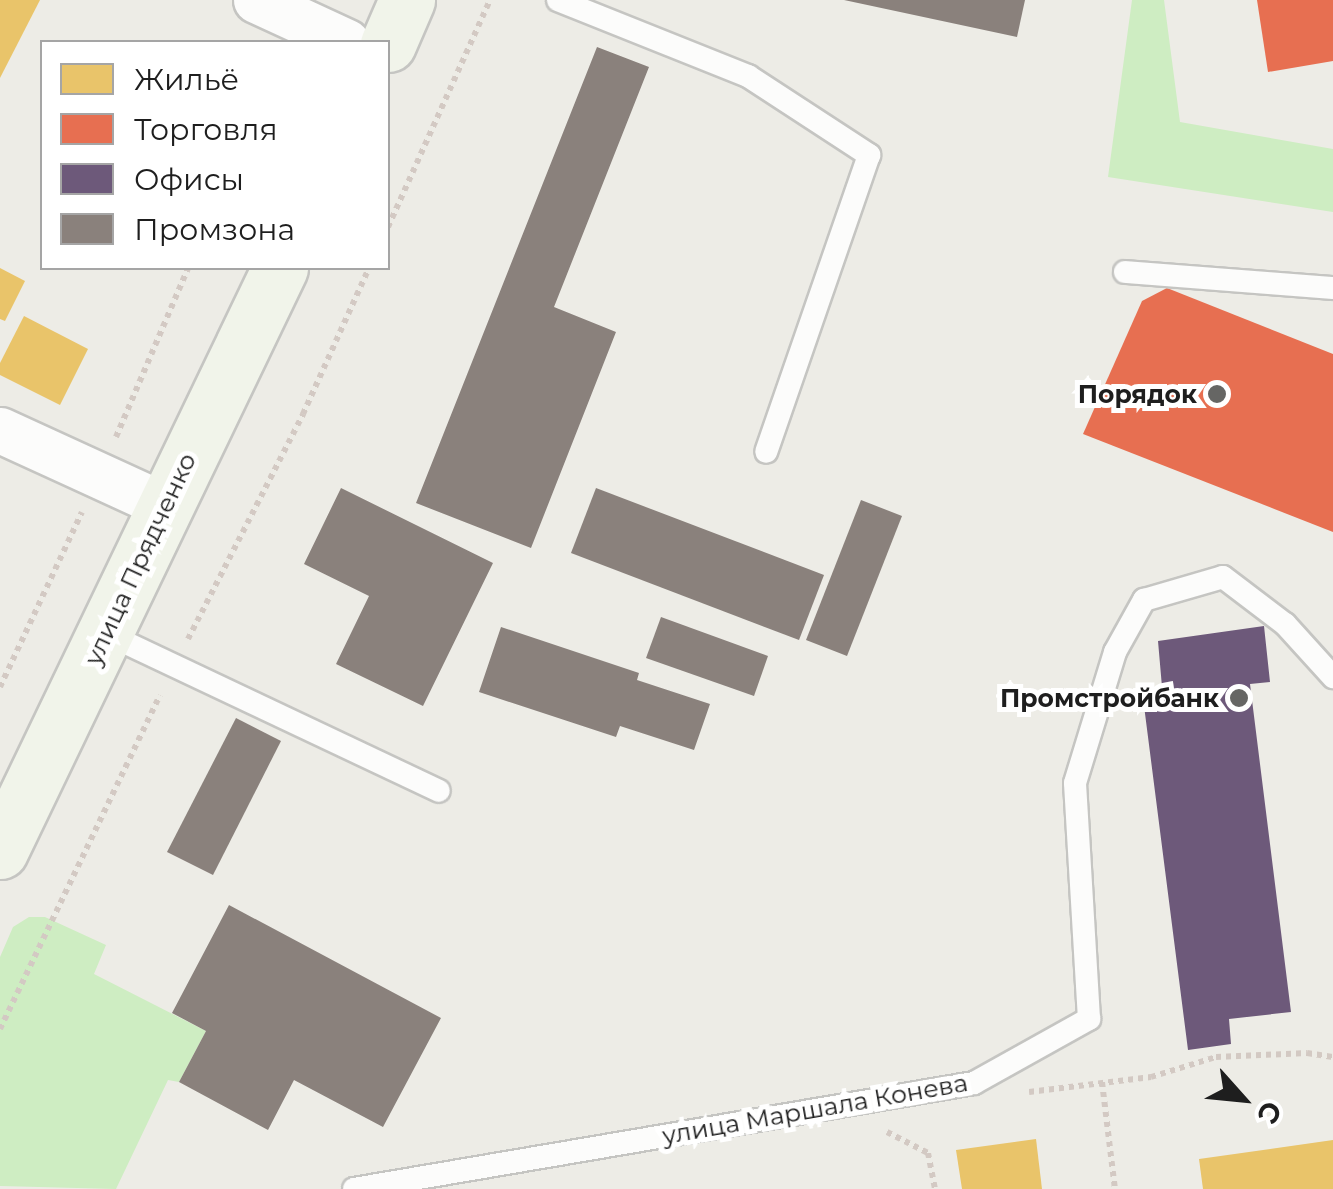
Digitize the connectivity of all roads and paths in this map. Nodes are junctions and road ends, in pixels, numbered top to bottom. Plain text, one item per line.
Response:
1 (256, 0) edge
2 (407, 0) edge
3 (490, 0) edge
4 (558, 0) edge
5 (343, 40) edge
6 (390, 40) edge
7 (390, 223) edge
8 (279, 270) edge
9 (1125, 272) dead end
10 (1333, 288) edge
11 (0, 430) edge
12 (766, 452) dead end
13 (164, 505) junction
14 (105, 633) junction
15 (1333, 677) edge
16 (439, 791) dead end
17 (0, 851) edge
18 (1333, 1057) edge
19 (1102, 1082) junction
20 (1012, 1095) dead end
21 (890, 1121) dead end
22 (354, 1189) edge
23 (934, 1189) edge
24 (1116, 1189) edge

1 - 5 street
2 - 6 main road
3 - 7 path
4 - 12 lane
8 - 13 main road, улица Прядченко
9 - 10 lane
11 - 13 street
13 - 14 main road, улица Прядченко
14 - 16 lane
14 - 17 main road, улица Прядченко
15 - 22 lane, улица Маршала Конева
18 - 19 path
19 - 20 path
19 - 24 path
21 - 23 path

